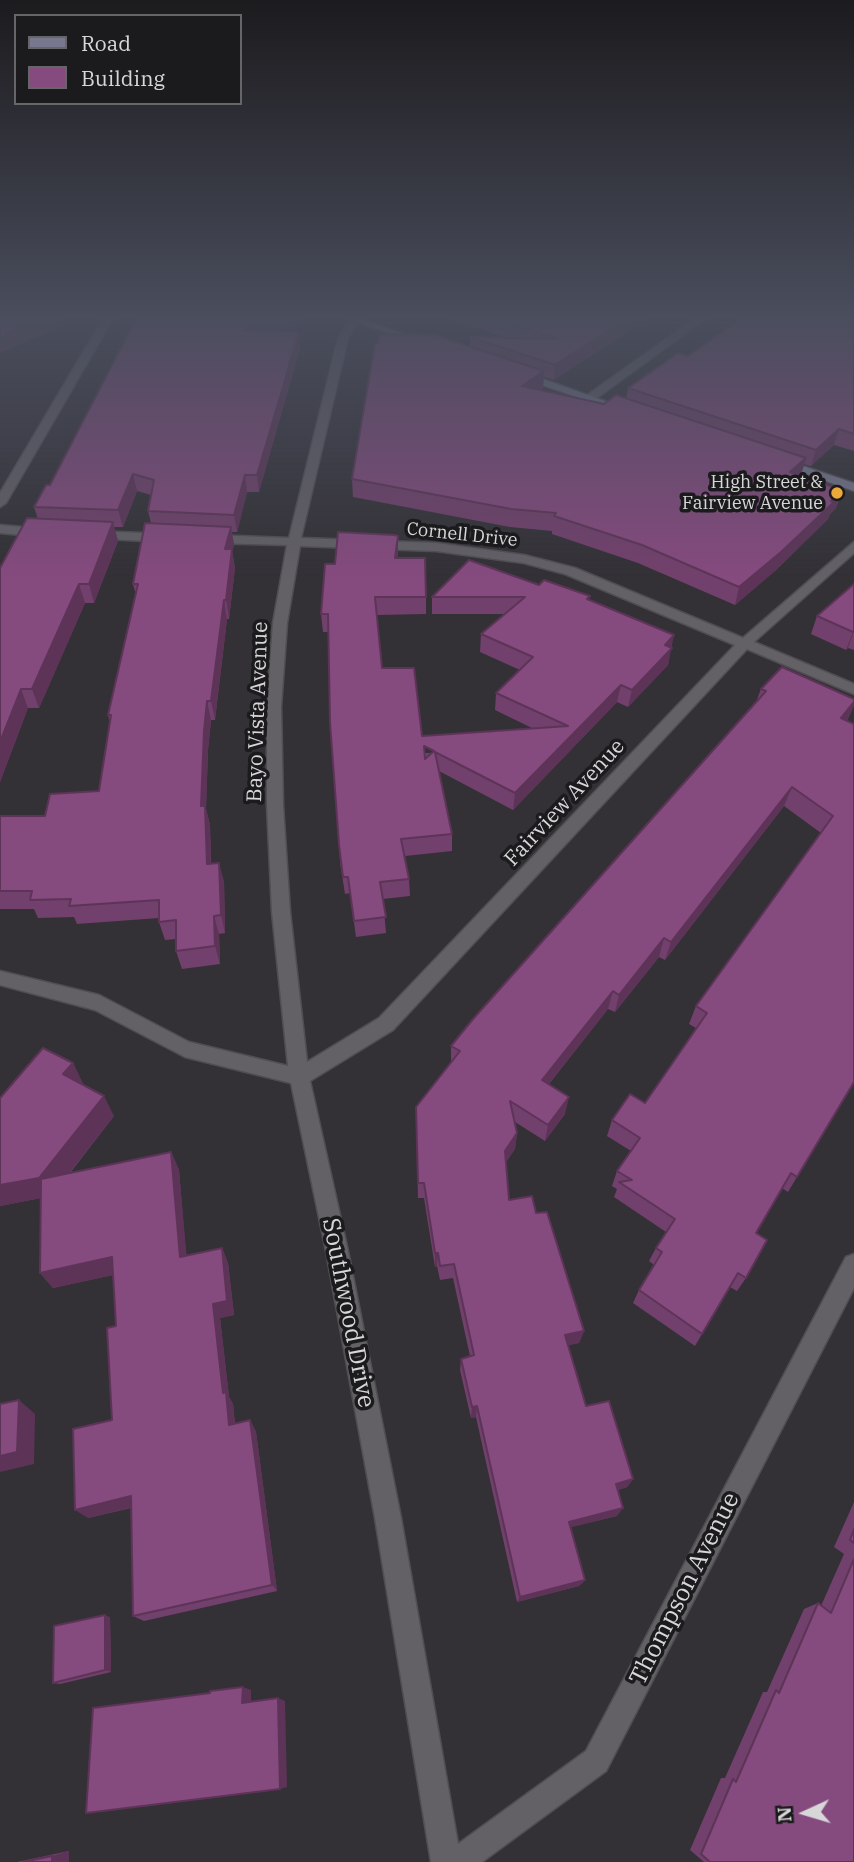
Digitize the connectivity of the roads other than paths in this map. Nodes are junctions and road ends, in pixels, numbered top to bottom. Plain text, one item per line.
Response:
1 (58, 404) edge
2 (328, 404) edge
3 (608, 404) edge
4 (641, 415) edge
5 (769, 458) edge
6 (854, 487) edge
7 (0, 503) edge
8 (0, 529) edge
9 (294, 543) junction
10 (854, 546) edge
11 (744, 643) junction
12 (854, 689) edge
13 (0, 978) edge
14 (299, 1077) junction
15 (854, 1265) edge
16 (446, 1862) edge
17 (457, 1862) edge

1 - 7 street
2 - 9 street, Bayo Vista Avenue
3 - 4 main road
5 - 6 main road
8 - 9 street, Cornell Drive
9 - 11 street, Cornell Drive
9 - 14 street, Bayo Vista Avenue
10 - 11 street, Fairview Avenue
11 - 12 street, Cornell Drive
11 - 14 street, Fairview Avenue
13 - 14 street
14 - 16 street, Southwood Drive
15 - 17 street, Thompson Avenue

